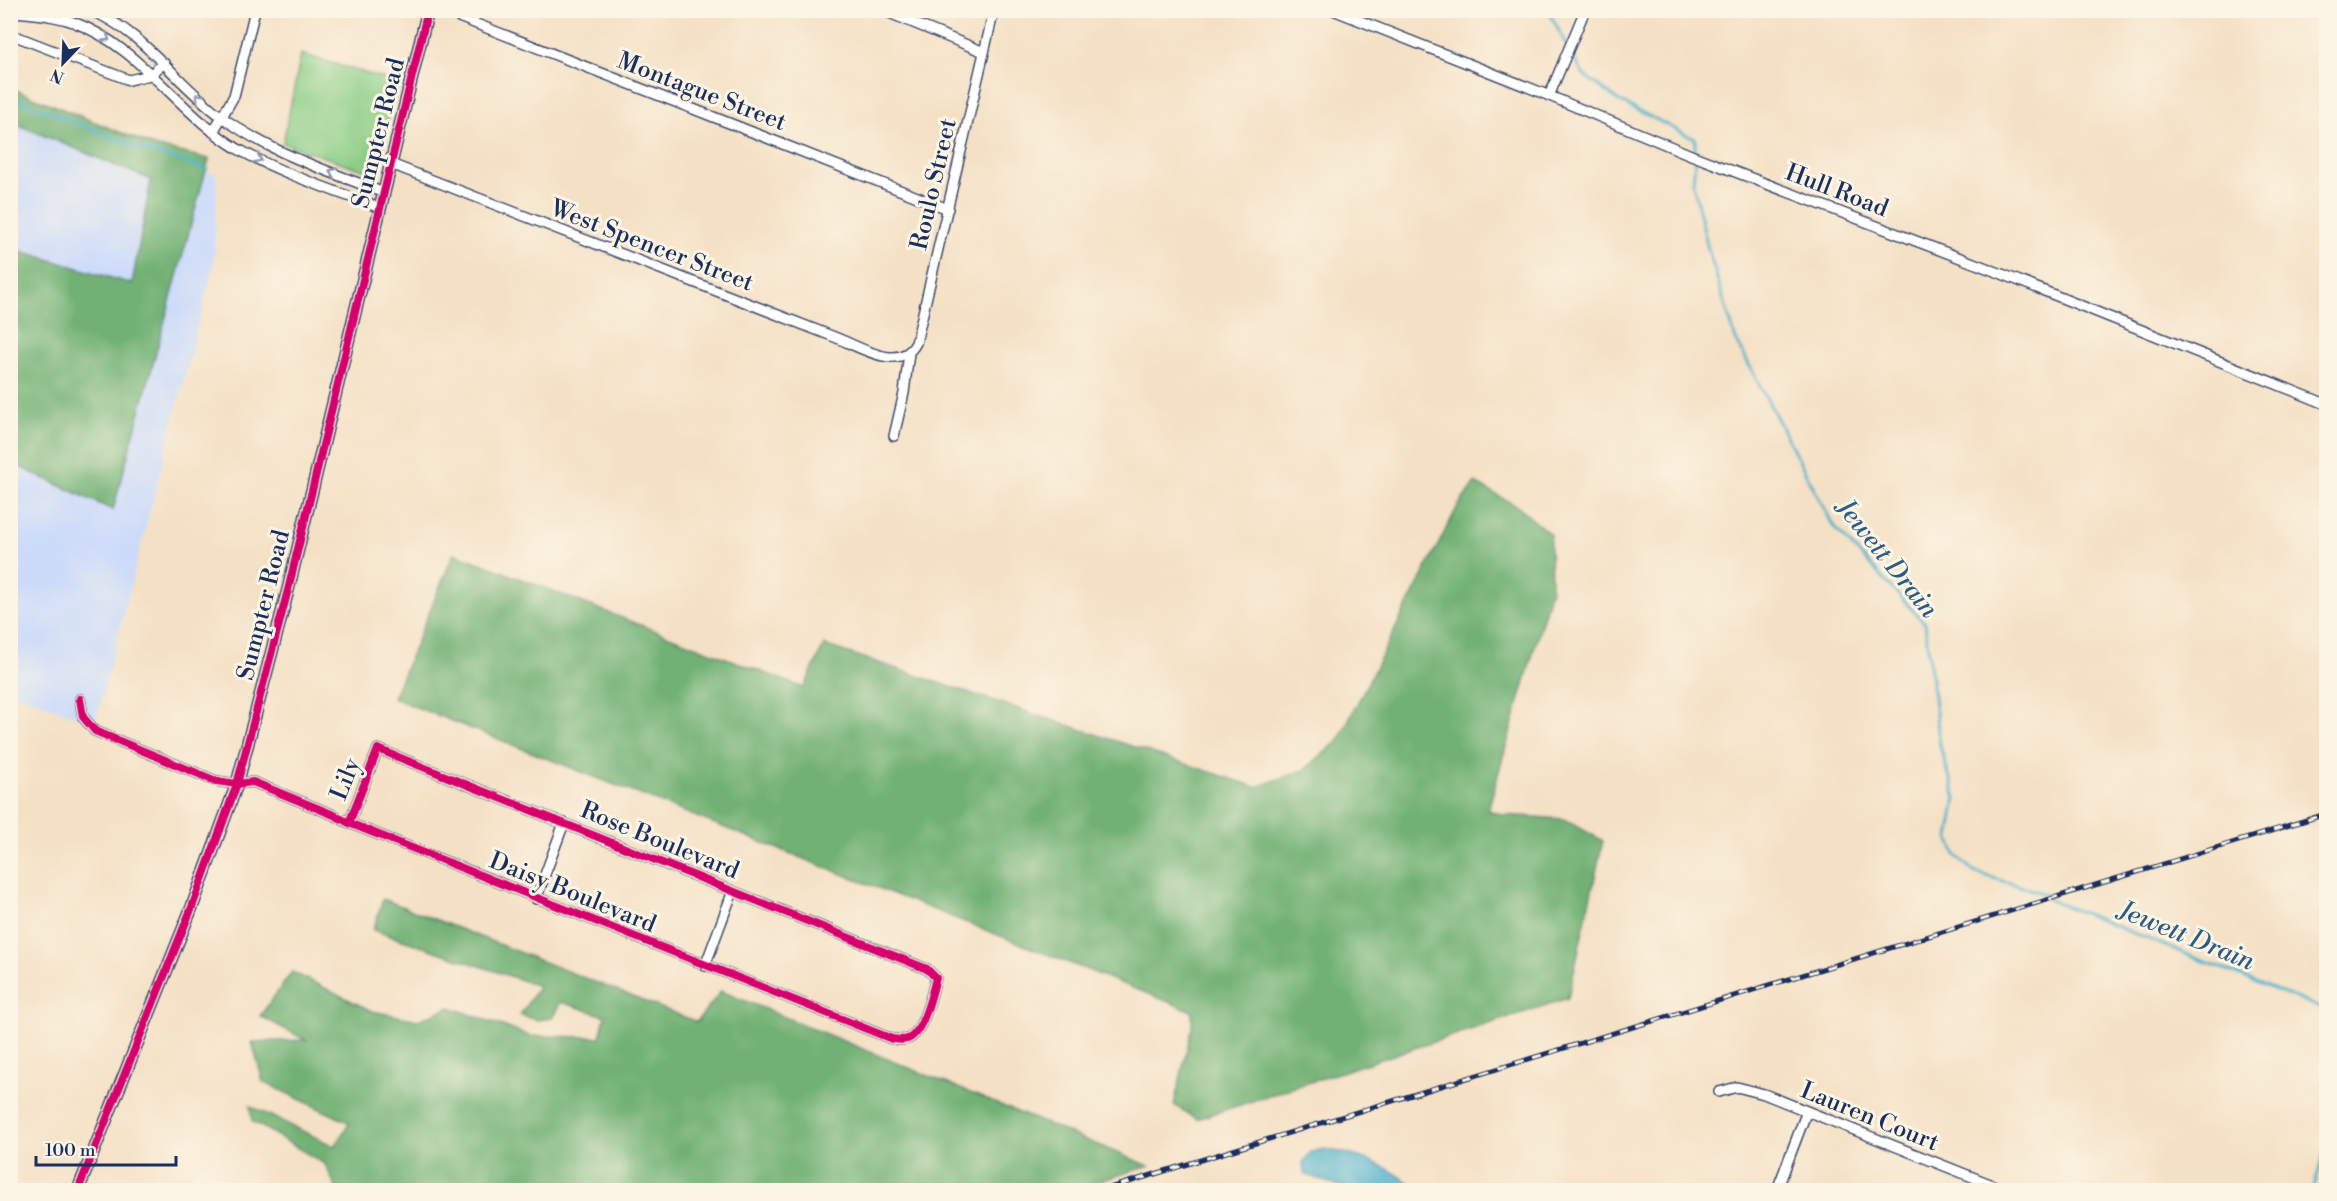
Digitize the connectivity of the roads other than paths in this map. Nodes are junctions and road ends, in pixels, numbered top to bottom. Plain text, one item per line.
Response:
1 (76, 10) edge
2 (90, 10) edge
3 (255, 10) edge
4 (428, 10) edge
5 (441, 10) edge
6 (882, 10) edge
7 (994, 10) edge
8 (1333, 10) edge
9 (1585, 10) edge
10 (10, 12) edge
11 (72, 22) junction
12 (10, 34) edge
13 (984, 52) junction
14 (164, 63) junction
15 (150, 75) junction
16 (1549, 96) junction
17 (223, 118) junction
18 (213, 132) junction
19 (391, 164) junction
20 (384, 193) junction
21 (380, 208) junction
22 (948, 209) junction
23 (909, 353) junction
24 (2326, 404) edge
25 (894, 436) dead end
26 (80, 699) dead end
27 (378, 749) joint
28 (237, 784) junction
29 (349, 823) junction
30 (564, 823) junction
31 (733, 891) junction
32 (536, 899) junction
33 (705, 966) junction
34 (896, 1039) joint
35 (1719, 1092) dead end
36 (1807, 1112) junction
37 (78, 1191) edge
38 (1511, 1191) edge
39 (1518, 1191) edge
40 (1777, 1191) edge
41 (2005, 1191) edge

1 - 11 street
2 - 14 street
3 - 17 street
4 - 19 street, Sumpter Road
5 - 22 street, Montague Street
6 - 13 street
7 - 13 street, Roulo Street
8 - 16 street, Hull Road
9 - 16 street
10 - 11 street
11 -> 15 street
12 - 15 street
13 - 22 street, Roulo Street
14 - 15 street
17 -> 14 street
15 - 18 street
16 - 24 street, Hull Road
17 - 18 street
20 -> 17 street
18 -> 21 street
19 - 20 street, Sumpter Road
19 - 23 street, West Spencer Street
20 - 21 street, Sumpter Road
21 - 28 street, Sumpter Road
22 - 23 street, Roulo Street
23 - 25 street, Roulo Street
26 - 28 street, Daisy Boulevard
27 - 29 street, Lily
27 - 30 street, Rose Boulevard
28 - 29 street, Daisy Boulevard
28 - 37 street, Sumpter Road
29 - 32 street, Daisy Boulevard
30 - 31 street, Rose Boulevard
30 - 32 street
31 - 33 street
31 - 34 street, Rose Boulevard
32 - 33 street, Daisy Boulevard
33 - 34 street, Daisy Boulevard
35 - 36 street, Lauren Court
36 - 40 street
36 - 41 street, Lauren Court
38 - 39 street

